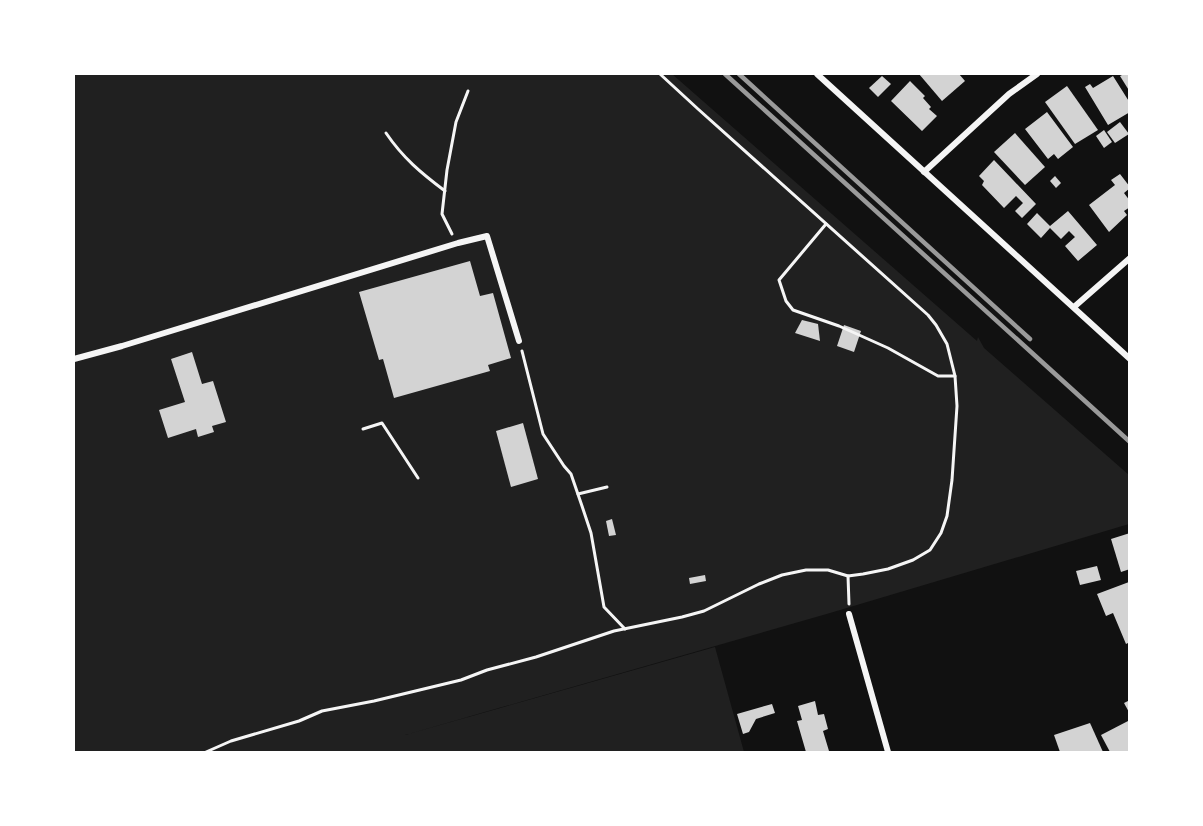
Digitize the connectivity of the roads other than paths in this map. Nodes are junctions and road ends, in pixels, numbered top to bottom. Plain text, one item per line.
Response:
1 (817, 74) edge
2 (1037, 74) edge
3 (924, 172) junction
4 (1130, 258) edge
5 (1074, 307) junction
6 (519, 341) road end
7 (74, 359) edge
8 (1130, 359) edge
9 (849, 614) road end
10 (888, 753) edge

1 - 3 street
2 - 3 street
3 - 5 street
4 - 5 street
5 - 8 street
6 - 7 street
9 - 10 street

